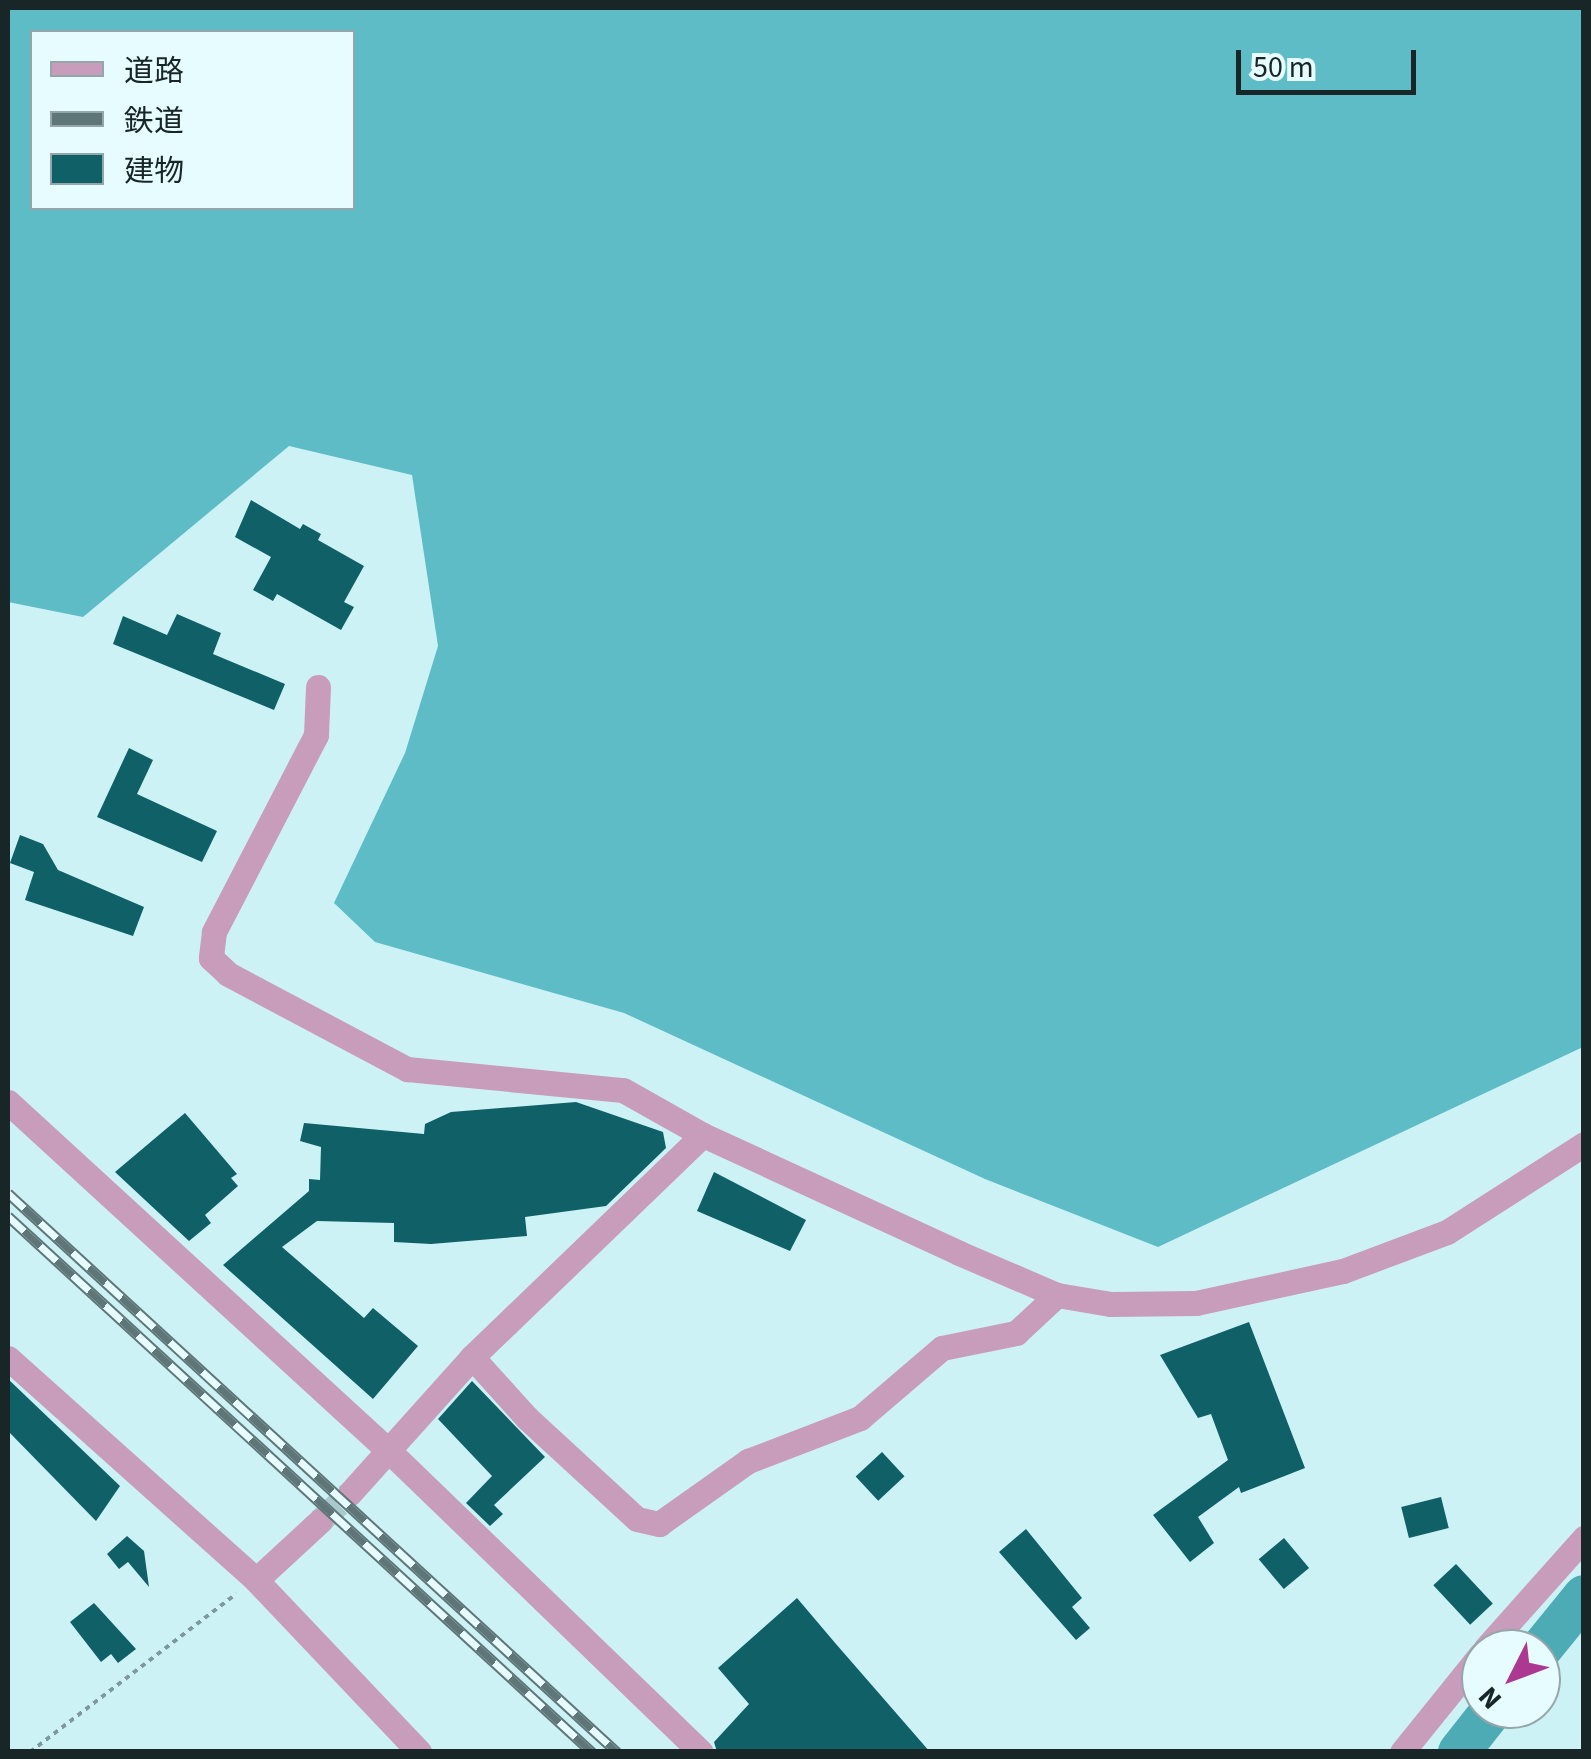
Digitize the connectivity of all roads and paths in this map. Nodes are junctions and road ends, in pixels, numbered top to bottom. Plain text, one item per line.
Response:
1 (318, 687) dead end
2 (8, 1102) edge
3 (703, 1135) junction
4 (1584, 1144) edge
5 (1057, 1295) junction
6 (472, 1357) junction
7 (8, 1358) edge
8 (390, 1452) junction
9 (350, 1493) tunnel mouth
10 (320, 1521) tunnel mouth
11 (1584, 1538) edge
12 (256, 1580) junction
13 (1503, 1629) edge
14 (1461, 1679) edge
15 (30, 1752) edge
16 (419, 1752) edge
17 (701, 1752) edge
18 (1402, 1752) edge

1 - 3 street
2 - 8 street
3 - 5 street
3 - 6 street
4 - 5 street
5 - 6 street
6 - 8 street
7 - 12 street
8 - 9 street
8 - 17 street
10 - 12 street
11 - 13 street
12 - 15 path
12 - 16 street
14 - 18 street

